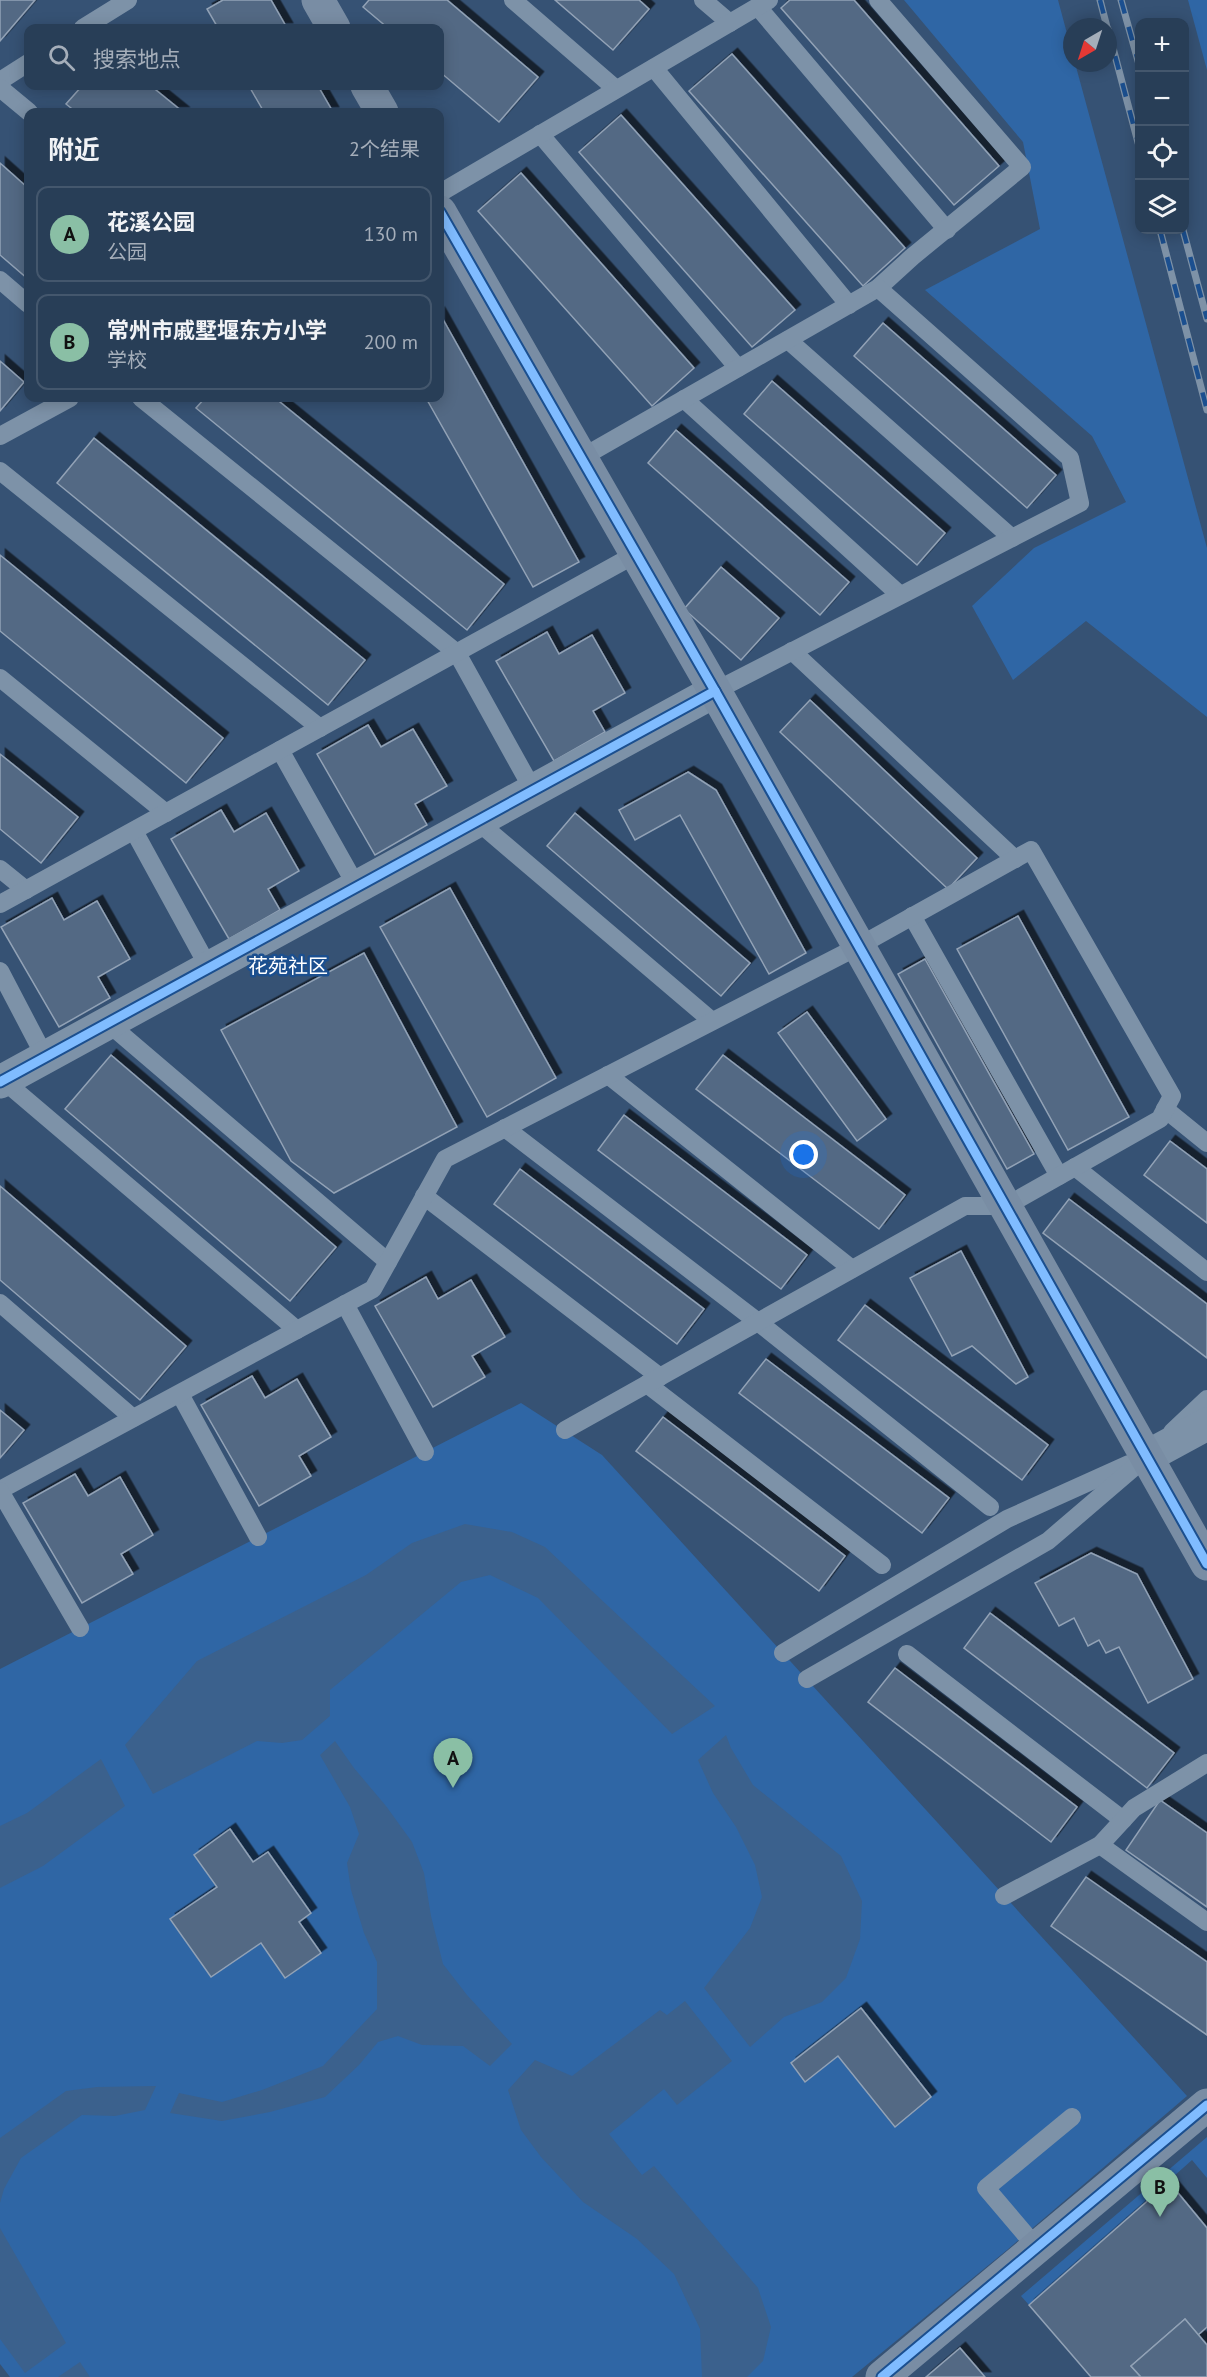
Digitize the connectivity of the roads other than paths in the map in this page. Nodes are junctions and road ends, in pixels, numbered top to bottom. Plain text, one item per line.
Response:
1 (128, 0) edge
2 (318, 0) edge
3 (513, 0) edge
4 (703, 0) edge
5 (879, 0) edge
6 (764, 4) edge
7 (730, 23) junction
8 (89, 24) edge
9 (332, 24) edge
10 (24, 66) edge
11 (654, 68) junction
12 (0, 81) edge
13 (0, 88) edge
14 (616, 89) junction
15 (369, 90) edge
16 (24, 108) edge
17 (380, 108) edge
18 (540, 134) junction
19 (444, 191) edge
20 (444, 219) edge
21 (947, 230) junction
22 (0, 280) edge
23 (878, 288) junction
24 (24, 301) edge
25 (849, 305) junction
26 (788, 340) junction
27 (738, 368) junction
28 (684, 399) junction
29 (63, 402) edge
30 (146, 402) edge
31 (0, 436) edge
32 (581, 458) junction
33 (0, 471) edge
34 (1012, 538) junction
35 (636, 554) junction
36 (900, 595) junction
37 (792, 651) junction
38 (457, 653) junction
39 (0, 678) edge
40 (715, 691) junction
41 (320, 728) junction
42 (280, 750) junction
43 (533, 790) junction
44 (166, 813) junction
45 (477, 821) junction
46 (134, 831) junction
47 (1015, 859) junction
48 (0, 869) edge
49 (357, 887) junction
50 (26, 890) junction
51 (0, 904) edge
52 (912, 916) junction
53 (859, 946) junction
54 (209, 968) junction
55 (0, 970) edge
56 (712, 1021) junction
57 (108, 1023) junction
58 (45, 1057) junction
59 (608, 1075) junction
60 (1, 1081) edge
61 (1165, 1109) junction
62 (506, 1128) junction
63 (1207, 1143) edge
64 (1067, 1172) junction
65 (424, 1196) junction
66 (1006, 1206) junction
67 (388, 1262) junction
68 (852, 1269) junction
69 (1207, 1272) edge
70 (0, 1303) edge
71 (345, 1304) junction
72 (758, 1322) junction
73 (297, 1330) junction
74 (653, 1380) junction
75 (180, 1394) junction
76 (1207, 1399) edge
77 (133, 1418) junction
78 (1207, 1424) edge
79 (565, 1431) dead end
80 (425, 1452) dead end
81 (1148, 1456) junction
82 (0, 1491) edge
83 (990, 1507) dead end
84 (258, 1538) dead end
85 (1207, 1564) edge
86 (882, 1565) dead end
87 (80, 1628) dead end
88 (783, 1653) dead end
89 (907, 1654) dead end
90 (807, 1679) dead end
91 (1207, 1763) edge
92 (1123, 1820) junction
93 (1100, 1845) junction
94 (1004, 1896) dead end
95 (1207, 1922) edge
96 (1207, 2105) edge
97 (1072, 2117) dead end
98 (1037, 2248) junction
99 (882, 2377) edge

1 - 8 lane
2 - 9 street
3 - 14 lane
4 - 7 lane
5 - 21 lane
6 - 7 lane
6 - 21 lane
7 - 11 lane
10 - 12 lane
11 - 14 lane
11 - 25 lane
13 - 16 lane
14 - 18 lane
15 - 17 street
18 - 19 lane
18 - 27 lane
20 - 32 street
21 - 23 lane
22 - 24 lane
23 - 25 lane
23 - 34 lane
25 - 26 lane
26 - 27 lane
26 - 34 lane
27 - 28 lane
28 - 32 lane
28 - 36 lane
29 - 31 lane
30 - 38 lane
32 - 35 street
33 - 41 lane
34 - 36 lane
35 - 38 lane
35 - 40 street
36 - 37 lane
37 - 40 lane
37 - 47 lane
38 - 41 lane
38 - 43 lane
39 - 44 lane
40 - 43 street
40 - 53 street
41 - 42 lane
42 - 44 lane
42 - 49 lane
43 - 45 street
44 - 46 lane
45 - 49 street
45 - 56 lane
46 - 50 lane
46 - 54 lane
47 - 52 lane
47 - 61 lane
48 - 50 lane
49 - 54 street
50 - 51 lane
52 - 53 lane
52 - 64 lane
53 - 56 lane
53 - 66 street
54 - 57 street
55 - 58 lane
56 - 59 lane
57 - 58 street
57 - 67 lane
58 - 60 street
59 - 62 lane
59 - 68 lane
60 - 73 lane
61 - 63 lane
61 - 64 lane
62 - 65 lane
62 - 72 lane
64 - 66 lane
64 - 69 lane
65 - 67 lane
65 - 74 lane
66 - 68 lane
66 - 81 street
67 - 71 lane
68 - 72 lane
70 - 77 lane
71 - 73 lane
71 - 80 lane
72 - 74 lane
72 - 83 lane
73 - 75 lane
74 - 79 lane
74 - 86 lane
75 - 77 lane
75 - 84 lane
76 - 81 lane
77 - 82 lane
78 - 81 street
81 - 85 street
81 - 88 lane
81 - 90 lane
82 - 87 lane
89 - 92 lane
91 - 92 lane
92 - 93 lane
93 - 94 lane
93 - 95 lane
96 - 98 street
97 - 98 lane
98 - 99 street

